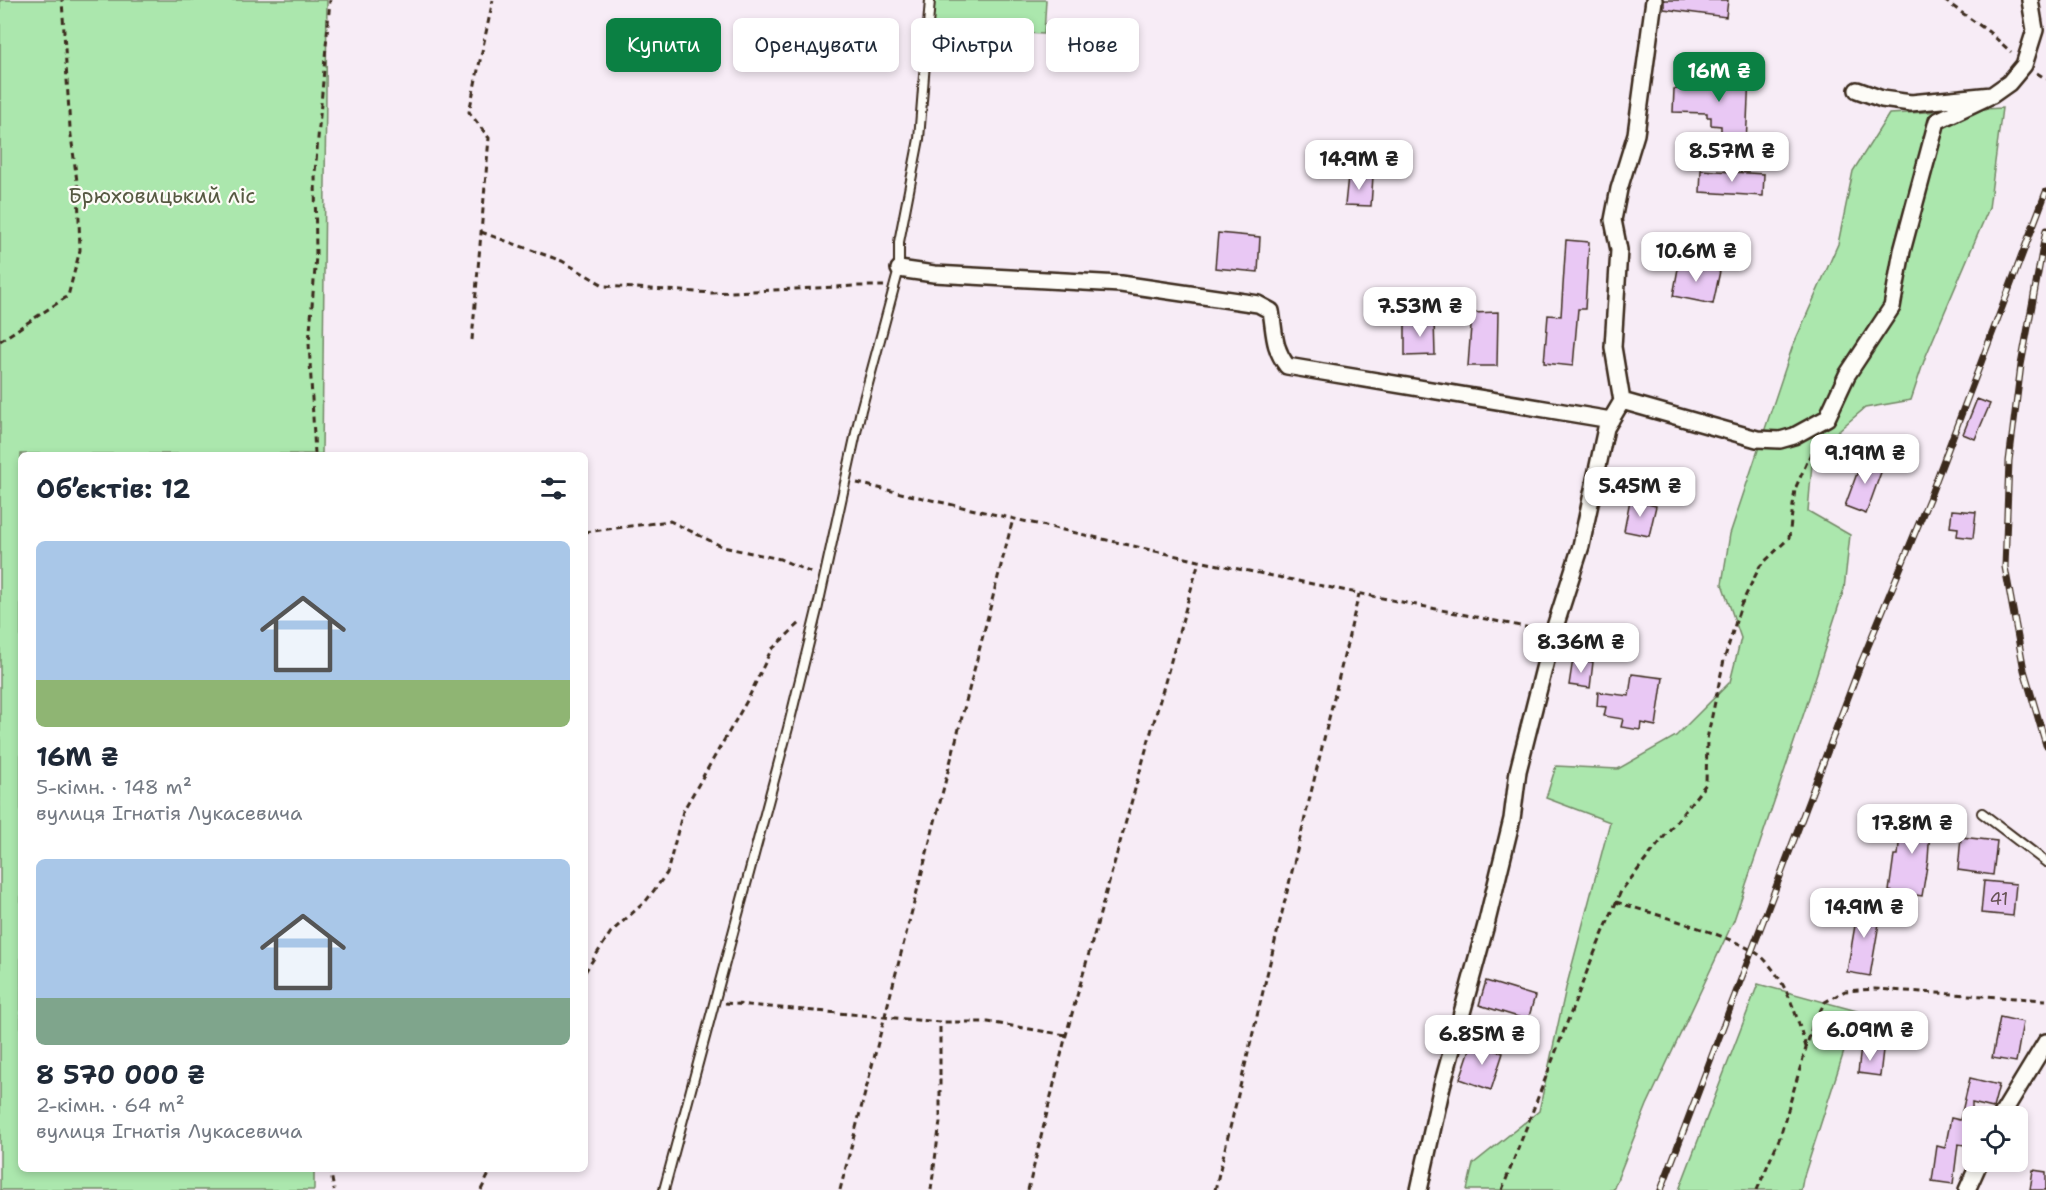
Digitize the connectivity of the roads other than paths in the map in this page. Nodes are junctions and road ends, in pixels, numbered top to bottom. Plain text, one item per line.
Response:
1 (930, 0) edge
2 (1654, 0) edge
3 (2030, 0) edge
4 (1857, 90) dead end
5 (1992, 94) junction
6 (899, 270) junction
7 (1622, 401) junction
8 (1611, 420) junction
9 (1982, 813) dead end
10 (2046, 862) edge
11 (2046, 1042) edge
12 (2007, 1106) edge
13 (1975, 1172) edge
14 (664, 1190) edge
15 (1419, 1190) edge
16 (1966, 1190) edge

1 - 6 lane
2 - 7 street
3 - 5 street
4 - 5 street
5 - 7 street
6 - 8 street
6 - 14 lane
7 - 8 street
8 - 15 street
9 - 10 lane
11 - 12 street
13 - 16 street

